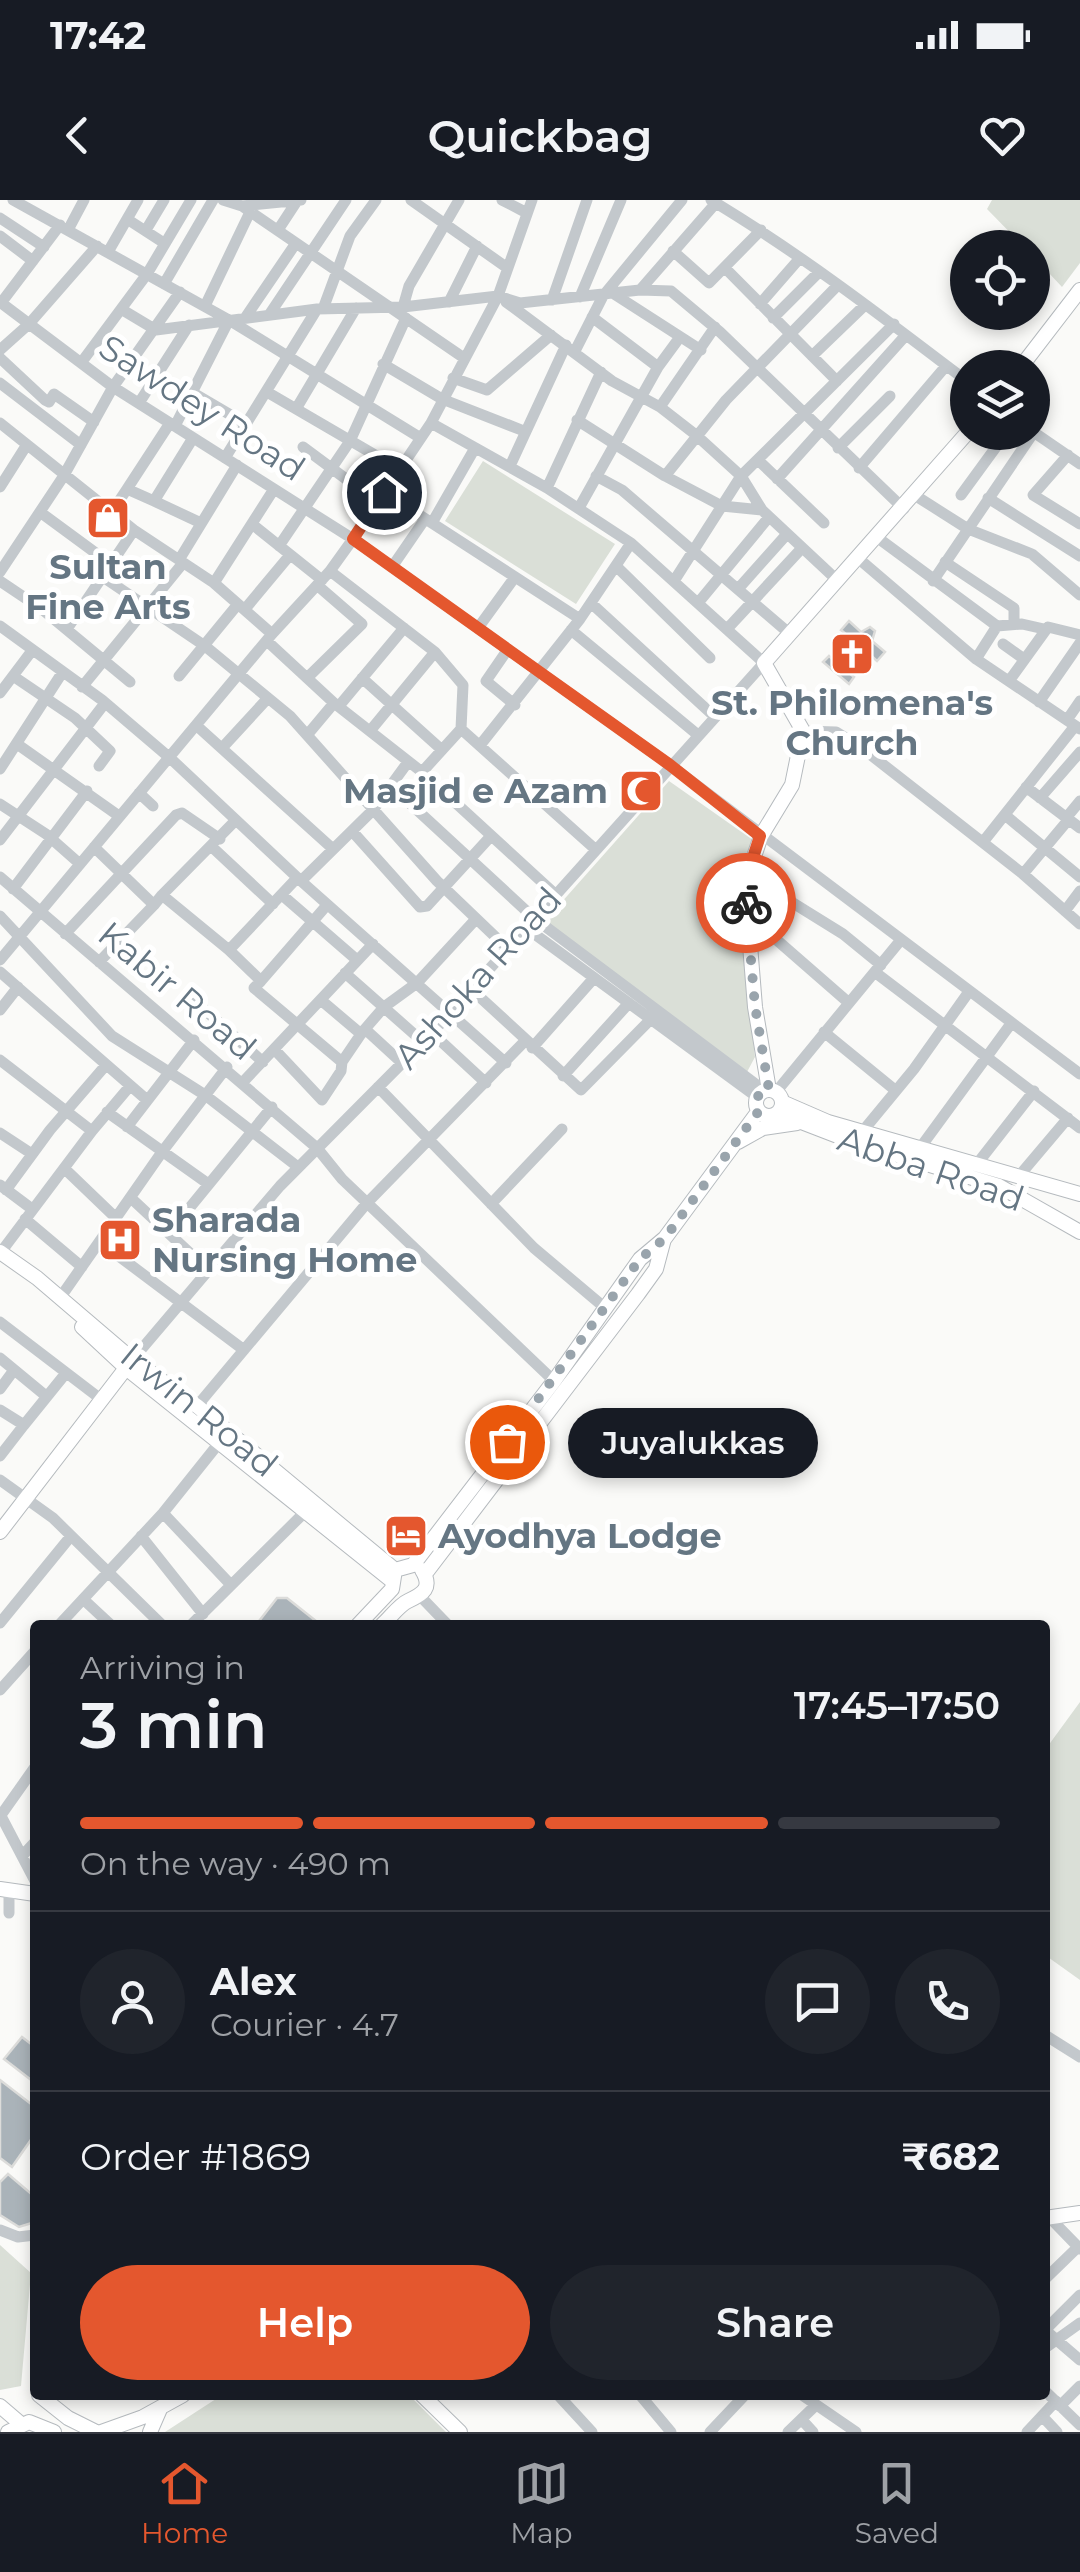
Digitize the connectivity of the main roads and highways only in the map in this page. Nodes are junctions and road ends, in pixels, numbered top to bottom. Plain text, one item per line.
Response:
1 (1080, 290) edge
2 (1034, 350) edge
3 (953, 450) edge
4 (770, 1100) junction
5 (812, 1126) junction
6 (732, 1146) junction
7 (1048, 1184) junction
8 (1012, 1192) junction
9 (1080, 1194) edge
10 (1080, 1232) edge
11 (665, 1238) junction
12 (0, 1252) edge
13 (0, 1260) edge
14 (129, 1364) junction
15 (309, 1508) junction
16 (0, 1532) edge
17 (419, 1569) junction
18 (392, 1580) junction
19 (362, 1620) edge
20 (388, 1620) edge
21 (4, 1890) edge
22 (30, 1893) edge
23 (1080, 2213) edge
24 (1050, 2218) edge
25 (38, 2400) edge
26 (45, 2400) edge
27 (174, 2400) edge
28 (427, 2400) edge
29 (0, 2406) edge
30 (160, 2408) junction
31 (39, 2423) junction
32 (10, 2426) edge
33 (54, 2432) edge
34 (98, 2432) edge
35 (150, 2432) edge
36 (460, 2432) edge

1 - 2 main road
3 - 4 main road, Ashoka Road
4 - 5 main road, Abba Road
4 - 6 main road
4 - 7 main road
5 - 6 main road
5 - 8 main road, Abba Road
6 - 11 main road
7 - 8 main road
7 - 9 main road
8 - 10 main road, Abba Road
11 - 17 main road
11 - 17 main road
12 - 14 main road, Irwin Road
13 - 14 main road, Irwin Road
14 - 15 main road, Irwin Road
14 - 15 main road, Irwin Road
14 - 16 main road, Ashoka Road
15 - 18 main road, Irwin Road
17 - 18 main road
17 - 20 main road
18 - 19 main road
21 - 22 main road
23 - 24 main road
25 - 31 main road
26 - 34 main road
27 - 30 main road
28 - 36 main road
29 - 32 main road
30 - 34 main road
30 - 35 main road
31 - 32 main road
31 - 33 main road

